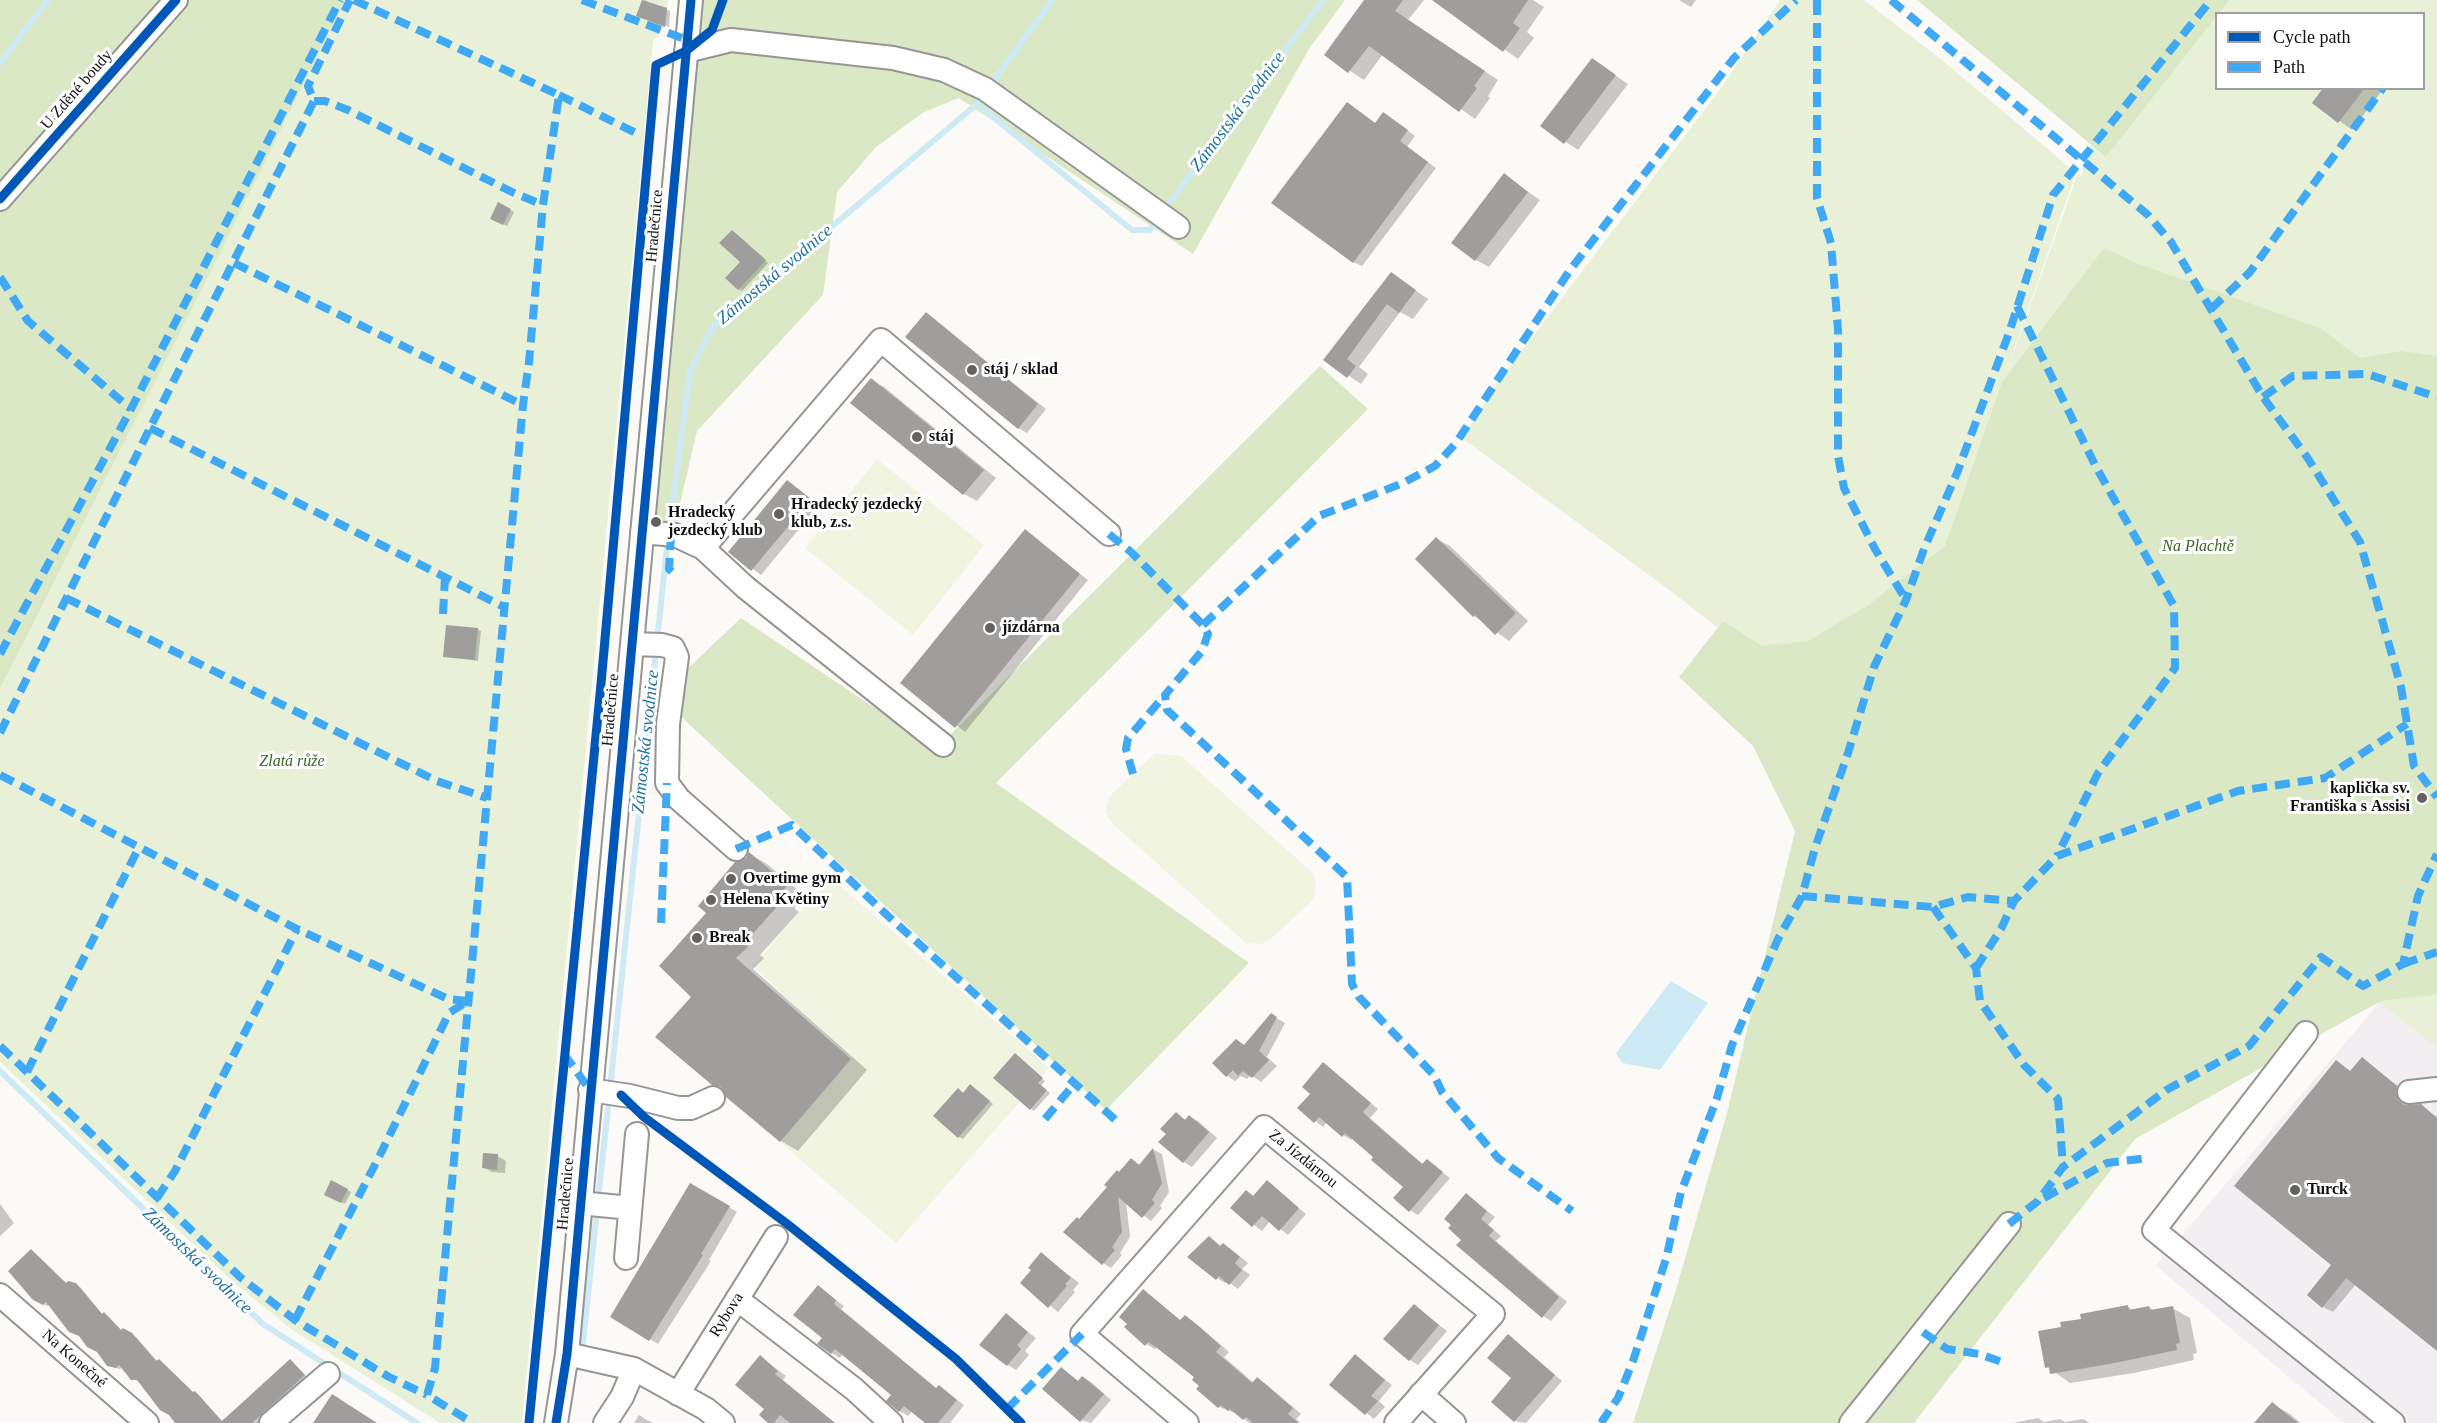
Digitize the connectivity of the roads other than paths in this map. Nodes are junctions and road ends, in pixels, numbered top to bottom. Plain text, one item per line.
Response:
1 (176, 0) edge
2 (691, 0) edge
3 (686, 51) junction
4 (0, 199) edge
5 (1178, 227) dead end
6 (642, 532) junction
7 (1109, 534) dead end
8 (703, 548) junction
9 (632, 644) junction
10 (943, 745) dead end
11 (736, 849) dead end
12 (2306, 1033) dead end
13 (2437, 1089) edge
14 (590, 1090) junction
15 (2409, 1092) dead end
16 (713, 1098) dead end
17 (637, 1134) dead end
18 (580, 1203) junction
19 (630, 1208) junction
20 (2009, 1224) dead end
21 (776, 1237) dead end
22 (626, 1258) dead end
23 (0, 1295) edge
24 (737, 1299) junction
25 (567, 1354) junction
26 (634, 1369) junction
27 (328, 1374) dead end
28 (678, 1394) junction
29 (1421, 1394) junction
30 (147, 1423) edge
31 (270, 1423) edge
32 (556, 1423) edge
33 (605, 1423) edge
34 (723, 1423) edge
35 (891, 1423) edge
36 (1187, 1423) edge
37 (1396, 1423) edge
38 (1454, 1423) edge
39 (1851, 1423) edge
40 (2393, 1423) edge

1 - 4 street, U Zděné boudy
2 - 3 street, Hradečnice
3 - 5 street
3 - 6 street, Hradečnice
6 - 8 street
6 - 9 street, Hradečnice
7 - 8 street
8 - 10 street
9 - 11 street
9 - 14 street, Hradečnice
12 - 40 street
13 - 15 street
14 - 16 street
14 - 18 street, Hradečnice
17 - 19 street
18 - 19 street
18 - 25 street, Hradečnice
19 - 22 street
20 - 39 street
21 - 24 street, Rybova
23 - 30 street, Na Konečné
24 - 28 street, Rybova
24 - 35 street
25 - 26 street
25 - 32 street, Hradečnice
26 - 28 street
26 - 33 street
27 - 31 street
28 - 34 street
29 - 36 street, Za Jízdárnou
29 - 37 street, Za Jízdárnou
29 - 38 street

